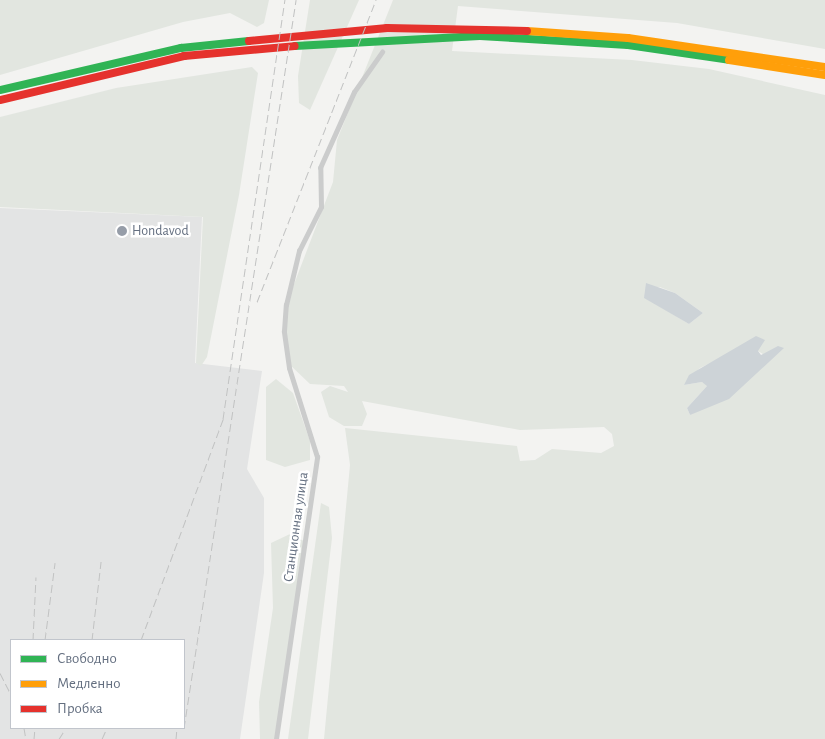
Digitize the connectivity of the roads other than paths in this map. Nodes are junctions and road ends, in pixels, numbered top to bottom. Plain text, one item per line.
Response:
1 (382, 52) dead end
2 (825, 67) edge
3 (825, 75) edge
4 (0, 90) edge
5 (0, 100) edge
6 (276, 739) edge

1 - 6 street, Станционная улица
2 - 4 highway
3 - 5 highway

